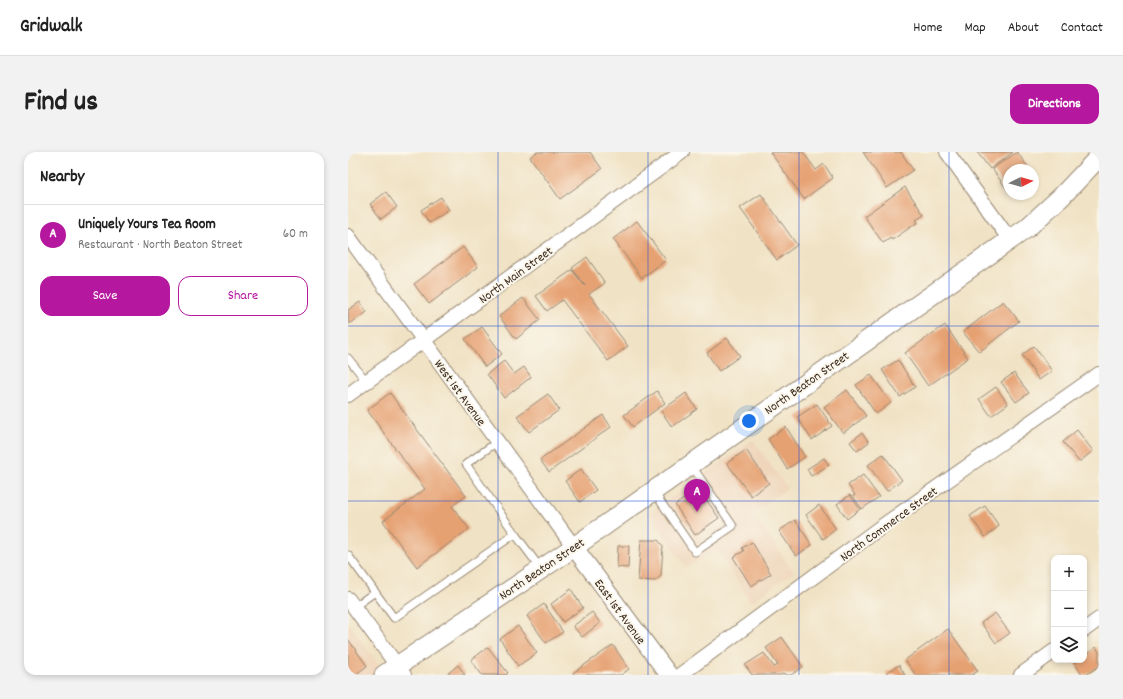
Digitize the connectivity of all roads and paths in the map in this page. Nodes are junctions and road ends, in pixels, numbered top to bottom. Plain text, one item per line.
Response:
1 (682, 152) edge
2 (947, 152) edge
3 (1099, 157) edge
4 (348, 236) edge
5 (1010, 240) junction
6 (423, 339) junction
7 (348, 358) edge
8 (1099, 374) edge
9 (366, 382) junction
10 (348, 396) edge
11 (497, 442) junction
12 (690, 464) junction
13 (653, 490) junction
14 (515, 534) junction
15 (574, 547) junction
16 (348, 555) edge
17 (540, 569) junction
18 (375, 592) junction
19 (351, 603) edge
20 (1099, 619) edge
21 (1087, 628) edge
22 (1051, 653) edge
23 (395, 672) edge
24 (669, 675) edge
25 (680, 675) edge
26 (1021, 675) edge

1 - 6 street, North Main Street
2 - 5 street
3 - 5 main road, North Beaton Street
4 - 6 street, West 1st Avenue
5 - 12 main road, North Beaton Street
6 - 9 street, North Main Street
6 - 11 street, West 1st Avenue
7 - 9 lane
8 - 25 street, North Commerce Street
9 - 10 street, North Main Street
11 - 14 lane
11 - 15 street, West 1st Avenue
12 - 13 main road, North Beaton Street
12 - 13 lane
13 - 15 main road, North Beaton Street
14 - 17 lane
14 - 18 lane
15 - 17 main road, North Beaton Street
15 - 24 street, East 1st Avenue
16 - 18 lane
17 - 23 main road, North Beaton Street
18 - 19 lane
19 - 23 street
20 - 21 street
22 - 26 street

